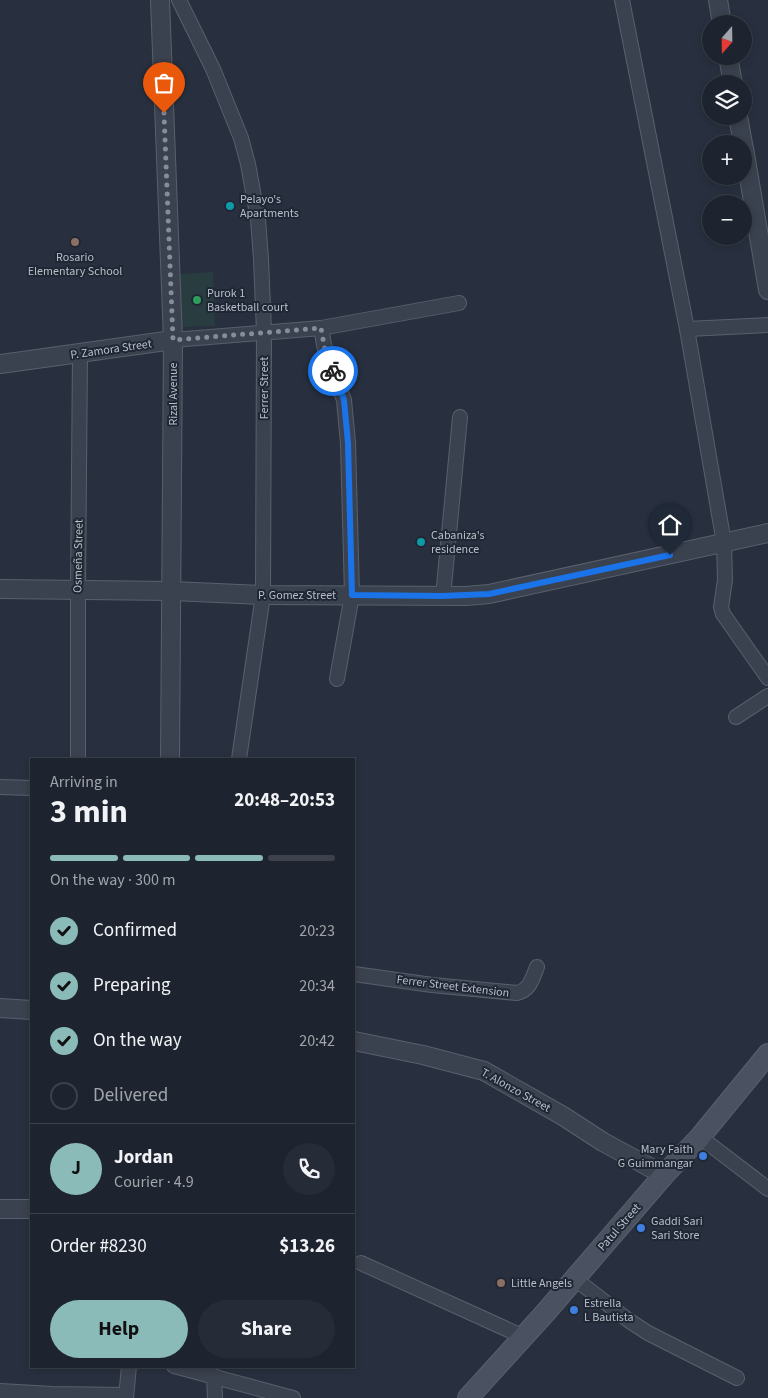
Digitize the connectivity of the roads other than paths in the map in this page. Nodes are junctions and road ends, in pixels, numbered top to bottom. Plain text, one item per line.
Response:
1 (160, 0) edge
2 (179, 0) edge
3 (622, 0) edge
4 (718, 0) edge
5 (720, 15) edge
6 (750, 185) edge
7 (768, 290) edge
8 (459, 303) dead end
9 (768, 325) edge
10 (321, 328) junction
11 (686, 329) junction
12 (264, 332) junction
13 (173, 340) junction
14 (80, 354) junction
15 (0, 364) edge
16 (460, 417) dead end
17 (768, 533) edge
18 (724, 544) junction
19 (0, 589) edge
20 (78, 589) junction
21 (172, 591) junction
22 (263, 595) junction
23 (352, 595) junction
24 (442, 596) junction
25 (768, 678) edge
26 (337, 679) dead end
27 (768, 696) edge
28 (736, 717) dead end
29 (78, 758) edge
30 (170, 758) edge
31 (239, 758) edge
32 (0, 787) edge
33 (30, 788) edge
34 (537, 967) dead end
35 (355, 974) edge
36 (0, 1008) edge
37 (30, 1010) edge
38 (355, 1041) edge
39 (768, 1054) edge
40 (700, 1137) junction
41 (664, 1175) junction
42 (768, 1190) edge
43 (0, 1209) edge
44 (30, 1209) edge
45 (360, 1263) dead end
46 (574, 1278) junction
47 (524, 1336) junction
48 (129, 1368) edge
49 (182, 1368) edge
50 (214, 1376) junction
51 (737, 1378) dead end
52 (0, 1391) edge
53 (52, 1396) edge
54 (126, 1397) edge
55 (215, 1398) edge
56 (293, 1398) edge
57 (468, 1398) edge

1 - 13 street, Rizal Avenue
2 - 12 street, Ferrer Street
3 - 11 street
4 - 5 street
6 - 7 street
8 - 10 street, P. Zamora Street
9 - 11 street
10 - 12 street, P. Zamora Street
10 - 23 street
11 - 18 street
12 - 13 street, P. Zamora Street
12 - 22 street, Ferrer Street
13 - 14 street, P. Zamora Street
13 - 21 street, Rizal Avenue
14 - 15 street, P. Zamora Street
14 - 20 street, Osmeña Street
16 - 24 street
17 - 18 street, P. Gomez Street
18 - 24 street, P. Gomez Street
18 - 25 street
19 - 20 street, P. Gomez Street
20 - 21 street, P. Gomez Street
20 - 29 street, Osmeña Street
21 - 22 street, P. Gomez Street
21 - 30 street, Rizal Avenue
22 - 23 street, P. Gomez Street
22 - 31 street, Ferrer Street
23 - 24 street, P. Gomez Street
23 - 26 street
27 - 28 street
32 - 33 street
34 - 35 street, Ferrer Street Extension
36 - 37 street
38 - 41 street, T. Alonzo Street
39 - 40 main road, Patul Street
40 - 41 main road, Patul Street
40 - 42 street
41 - 46 main road, Patul Street
43 - 44 street
45 - 47 street
46 - 47 main road, Patul Street
46 - 51 street
47 - 57 main road, Patul Street
48 - 54 street
49 - 50 street
50 - 55 street
50 - 56 street
52 - 53 street
53 - 54 street

